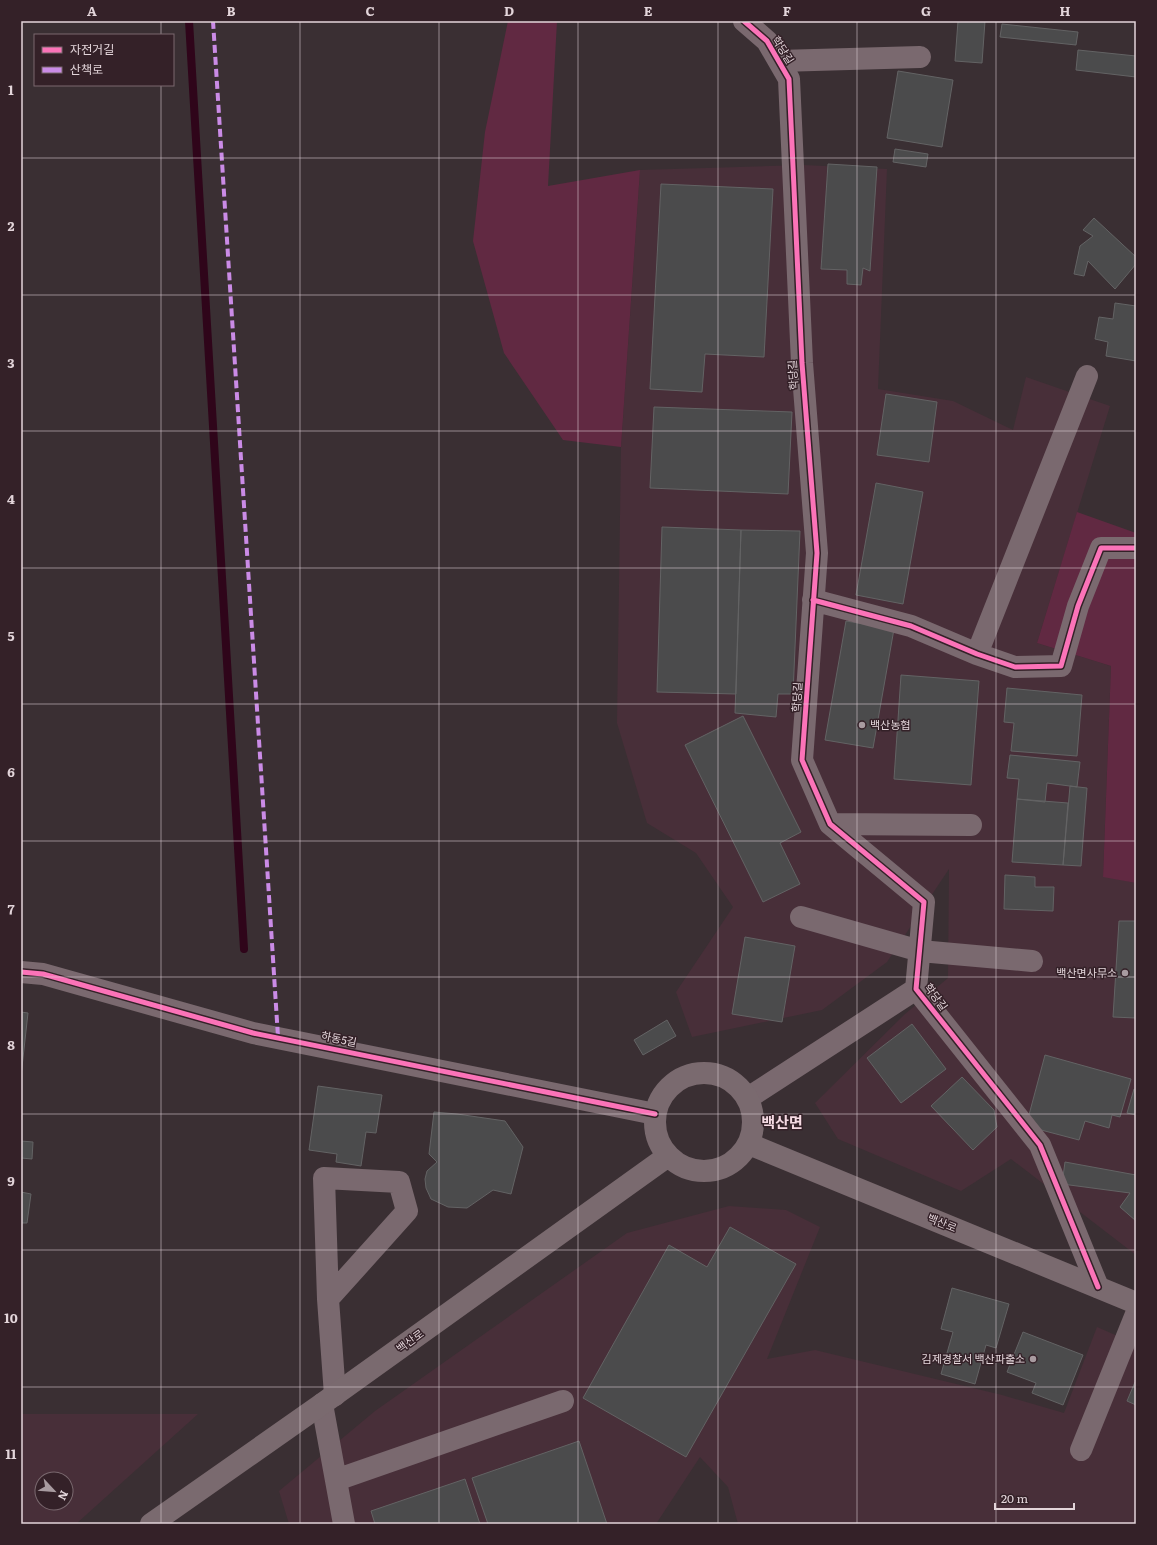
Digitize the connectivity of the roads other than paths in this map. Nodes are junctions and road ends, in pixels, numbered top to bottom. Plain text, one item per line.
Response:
1 (744, 21) edge
2 (920, 58) dead end
3 (779, 61) junction
4 (1087, 376) dead end
5 (1136, 548) edge
6 (813, 600) junction
7 (977, 654) junction
8 (830, 824) junction
9 (971, 825) dead end
10 (801, 917) dead end
11 (920, 951) junction
12 (1032, 961) dead end
13 (21, 972) edge
14 (916, 989) junction
15 (748, 1098) junction
16 (655, 1114) junction
17 (749, 1144) junction
18 (668, 1156) junction
19 (1098, 1287) junction
20 (328, 1299) junction
21 (1136, 1303) edge
22 (1136, 1314) edge
23 (328, 1400) junction
24 (563, 1401) dead end
25 (1081, 1450) dead end
26 (336, 1480) junction
27 (151, 1524) edge
28 (344, 1524) edge

1 - 3 street, 학당길
2 - 3 street
3 - 6 street, 학당길
4 - 7 street
5 - 7 street
6 - 7 street
6 - 8 street, 학당길
8 - 9 street
8 - 11 street, 학당길
10 - 11 street
11 - 12 street
11 - 14 street, 학당길
13 - 16 street, 하동5길
14 - 15 street
14 - 19 street, 학당길
15 - 16 main road
15 - 17 main road
16 - 18 main road
17 - 18 main road
17 - 19 main road, 백산로
18 - 23 main road, 백산로
19 - 21 main road, 백산로
20 - 20 street
20 - 23 street
22 - 25 street
23 - 26 street
23 - 27 main road, 백산로
24 - 26 street
26 - 28 street

